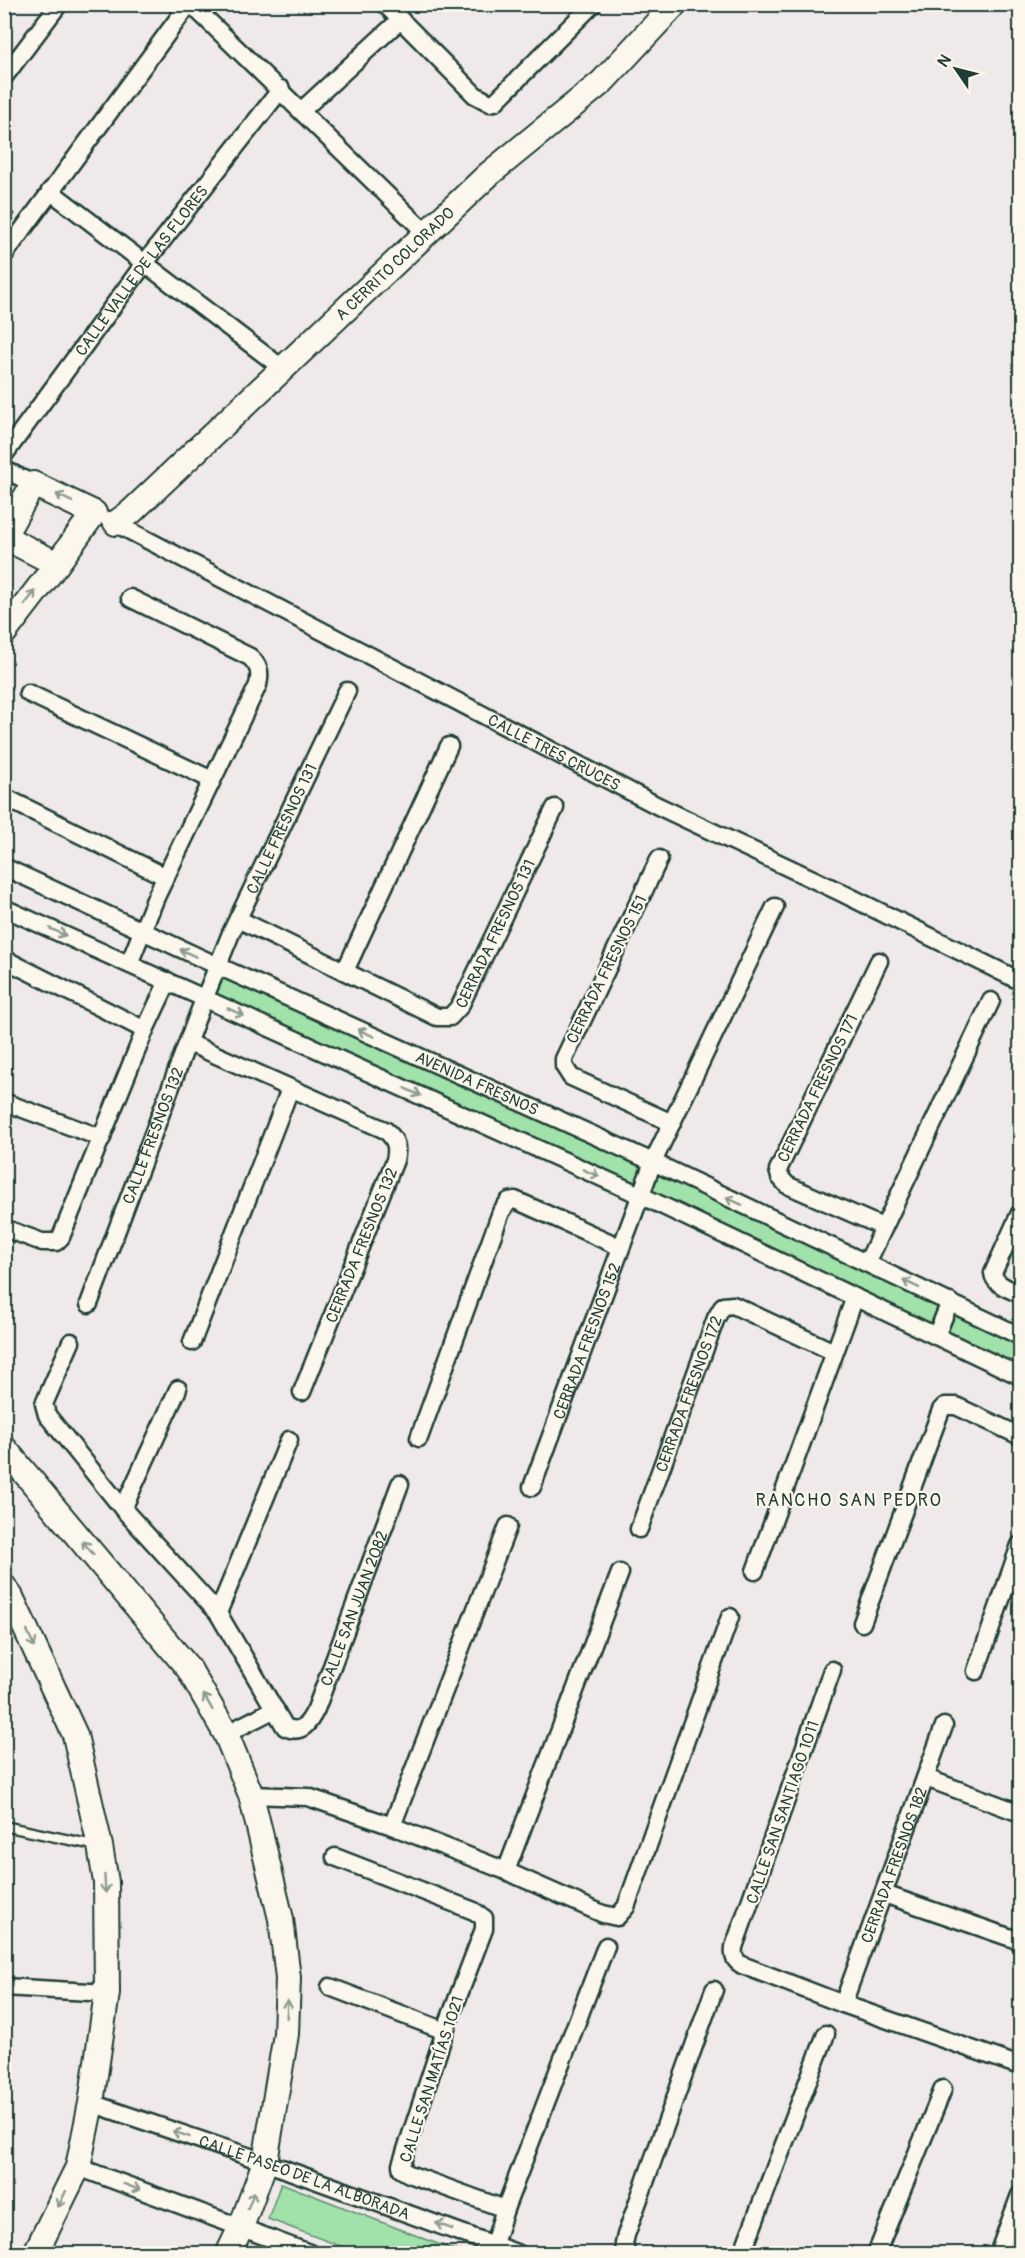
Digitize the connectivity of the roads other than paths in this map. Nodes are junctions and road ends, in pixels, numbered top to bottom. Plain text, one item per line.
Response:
1 (59, 4) edge
2 (190, 4) edge
3 (385, 4) edge
4 (593, 4) edge
5 (675, 4) edge
6 (400, 20) junction
7 (4, 77) edge
8 (280, 89) junction
9 (301, 111) junction
10 (50, 191) junction
11 (426, 233) junction
12 (4, 255) edge
13 (144, 264) junction
14 (282, 368) junction
15 (4, 455) edge
16 (4, 469) edge
17 (33, 484) junction
18 (94, 513) junction
19 (116, 523) junction
20 (4, 536) edge
21 (57, 564) junction
22 (130, 598) dead end
23 (4, 633) edge
24 (347, 690) dead end
25 (28, 693) dead end
26 (449, 746) dead end
27 (212, 780) junction
28 (4, 796) edge
29 (555, 808) dead end
30 (659, 859) dead end
31 (4, 867) edge
32 (166, 877) junction
33 (775, 907) dead end
34 (4, 908) edge
35 (238, 919) junction
36 (143, 932) junction
37 (4, 959) edge
38 (879, 961) dead end
39 (129, 964) junction
40 (218, 966) junction
41 (345, 971) junction
42 (168, 981) junction
43 (1020, 981) edge
44 (205, 998) junction
45 (990, 1001) dead end
46 (145, 1030) junction
47 (189, 1043) junction
48 (290, 1089) junction
49 (4, 1102) edge
50 (672, 1124) junction
51 (102, 1138) junction
52 (653, 1162) junction
53 (640, 1195) junction
54 (1020, 1213) edge
55 (883, 1227) junction
56 (4, 1228) edge
57 (620, 1247) junction
58 (867, 1263) junction
59 (1020, 1294) edge
60 (855, 1297) junction
61 (950, 1302) junction
62 (89, 1304) dead end
63 (936, 1336) junction
64 (1020, 1336) edge
65 (71, 1342) dead end
66 (192, 1342) dead end
67 (834, 1352) junction
68 (1020, 1376) edge
69 (178, 1389) dead end
70 (302, 1392) dead end
71 (1020, 1436) edge
72 (419, 1438) dead end
73 (289, 1440) dead end
74 (4, 1448) edge
75 (400, 1484) dead end
76 (532, 1487) dead end
77 (123, 1509) junction
78 (508, 1526) dead end
79 (639, 1529) dead end
80 (1020, 1545) edge
81 (755, 1571) dead end
82 (620, 1573) dead end
83 (7, 1595) edge
84 (218, 1613) junction
85 (730, 1617) dead end
86 (862, 1623) dead end
87 (832, 1670) dead end
88 (976, 1671) dead end
89 (275, 1709) junction
90 (944, 1726) dead end
91 (226, 1734) junction
92 (927, 1778) junction
93 (251, 1795) junction
94 (1020, 1813) edge
95 (4, 1826) edge
96 (392, 1826) junction
97 (100, 1846) junction
98 (335, 1857) dead end
99 (506, 1871) junction
100 (884, 1894) junction
101 (1020, 1941) edge
102 (606, 1946) dead end
103 (4, 1987) edge
104 (330, 1988) dead end
105 (714, 1990) dead end
106 (107, 1993) junction
107 (843, 2004) junction
108 (445, 2031) junction
109 (826, 2034) dead end
110 (1020, 2066) edge
111 (943, 2089) dead end
112 (91, 2103) junction
113 (265, 2162) junction
114 (78, 2167) junction
115 (1020, 2195) edge
116 (505, 2210) junction
117 (241, 2227) junction
118 (494, 2244) junction
119 (35, 2253) edge
120 (228, 2253) edge
121 (312, 2253) edge
122 (519, 2253) edge
123 (626, 2253) edge
124 (742, 2253) edge
125 (876, 2253) edge
126 (998, 2253) edge

1 - 7 street
2 - 8 street
2 - 10 street
3 - 6 street
4 - 6 street
5 - 11 main road, A CERRITO COLORADO
6 - 9 street
8 - 9 street
8 - 13 street, CALLE VALLE DE LAS FLORES
9 - 11 street
10 - 12 street
10 - 13 street
11 - 14 main road, A CERRITO COLORADO
13 - 14 street
13 - 15 street, CALLE VALLE DE LAS FLORES
14 - 19 main road, A CERRITO COLORADO
16 - 17 street
18 -> 17 main road
17 - 20 main road
18 - 19 street, CALLE TRES CRUCES
18 - 21 main road
19 - 43 street, CALLE TRES CRUCES
20 - 21 main road
23 -> 21 main road
22 - 27 street
24 - 35 street, CALLE FRESNOS 131
25 - 27 street
26 - 41 street
27 - 32 street
28 - 32 street
29 - 41 street, CERRADA FRESNOS 131
30 - 50 street, CERRADA FRESNOS 151
31 - 36 street, AVENIDA FRESNOS
32 - 36 street
33 - 50 street
34 -> 39 street
35 - 40 street, CALLE FRESNOS 131
35 - 41 street, CERRADA FRESNOS 131
36 - 39 street
40 -> 36 street, AVENIDA FRESNOS
37 - 46 street
38 - 55 street, CERRADA FRESNOS 171
39 - 42 street
40 - 44 street, CALLE FRESNOS 132
52 -> 40 street, AVENIDA FRESNOS
42 - 44 street
42 - 46 street
44 - 47 street, CALLE FRESNOS 132
44 -> 53 street
45 - 55 street
46 - 51 street
47 - 48 street, CERRADA FRESNOS 132
47 - 62 street, CALLE FRESNOS 132
48 - 66 street
48 - 70 street, CERRADA FRESNOS 132
49 - 51 street
50 - 52 street
51 - 56 street
52 - 53 street
58 -> 52 street, AVENIDA FRESNOS
53 - 57 street, CERRADA FRESNOS 152
53 - 60 street
54 - 59 street
55 - 58 street
57 - 72 street
57 - 76 street, CERRADA FRESNOS 152
61 -> 58 street, AVENIDA FRESNOS
60 - 63 street
60 - 67 street
61 - 63 street
61 - 64 street, AVENIDA FRESNOS
63 - 68 street
65 - 77 street
67 - 79 street, CERRADA FRESNOS 172
67 - 81 street
69 - 77 street
71 - 86 street
73 - 84 street
91 -> 74 main road
75 - 89 street, CALLE SAN JUAN 2082
77 - 84 street
78 - 96 street
80 - 88 street
82 - 99 street
83 -> 97 main road
84 - 89 street
85 - 99 street
87 - 107 street, CALLE SAN SANTIAGO 1011
89 - 91 street
90 - 92 street, CERRADA FRESNOS 182
91 - 93 main road
92 - 94 street
92 - 100 street, CERRADA FRESNOS 182
93 - 96 street
113 -> 93 main road
95 - 97 lane
96 - 99 street
97 -> 106 main road
98 - 108 street, CALLE SAN MATÍAS 1021
100 - 101 street
100 - 107 street, CERRADA FRESNOS 182
102 - 116 street
103 - 106 street
104 - 108 street
105 - 123 street
106 - 112 main road
107 - 110 street
108 - 116 street, CALLE SAN MATÍAS 1021
109 - 124 street
111 - 125 street
113 -> 112 street, CALLE PASEO DE LA ALBORADA
112 - 114 main road
117 -> 113 main road
118 -> 113 street, CALLE PASEO DE LA ALBORADA
114 -> 117 street
114 -> 119 main road
115 - 126 street
116 - 118 street
117 - 120 main road
117 - 121 street
118 - 122 street, CALLE PASEO DE LA ALBORADA

